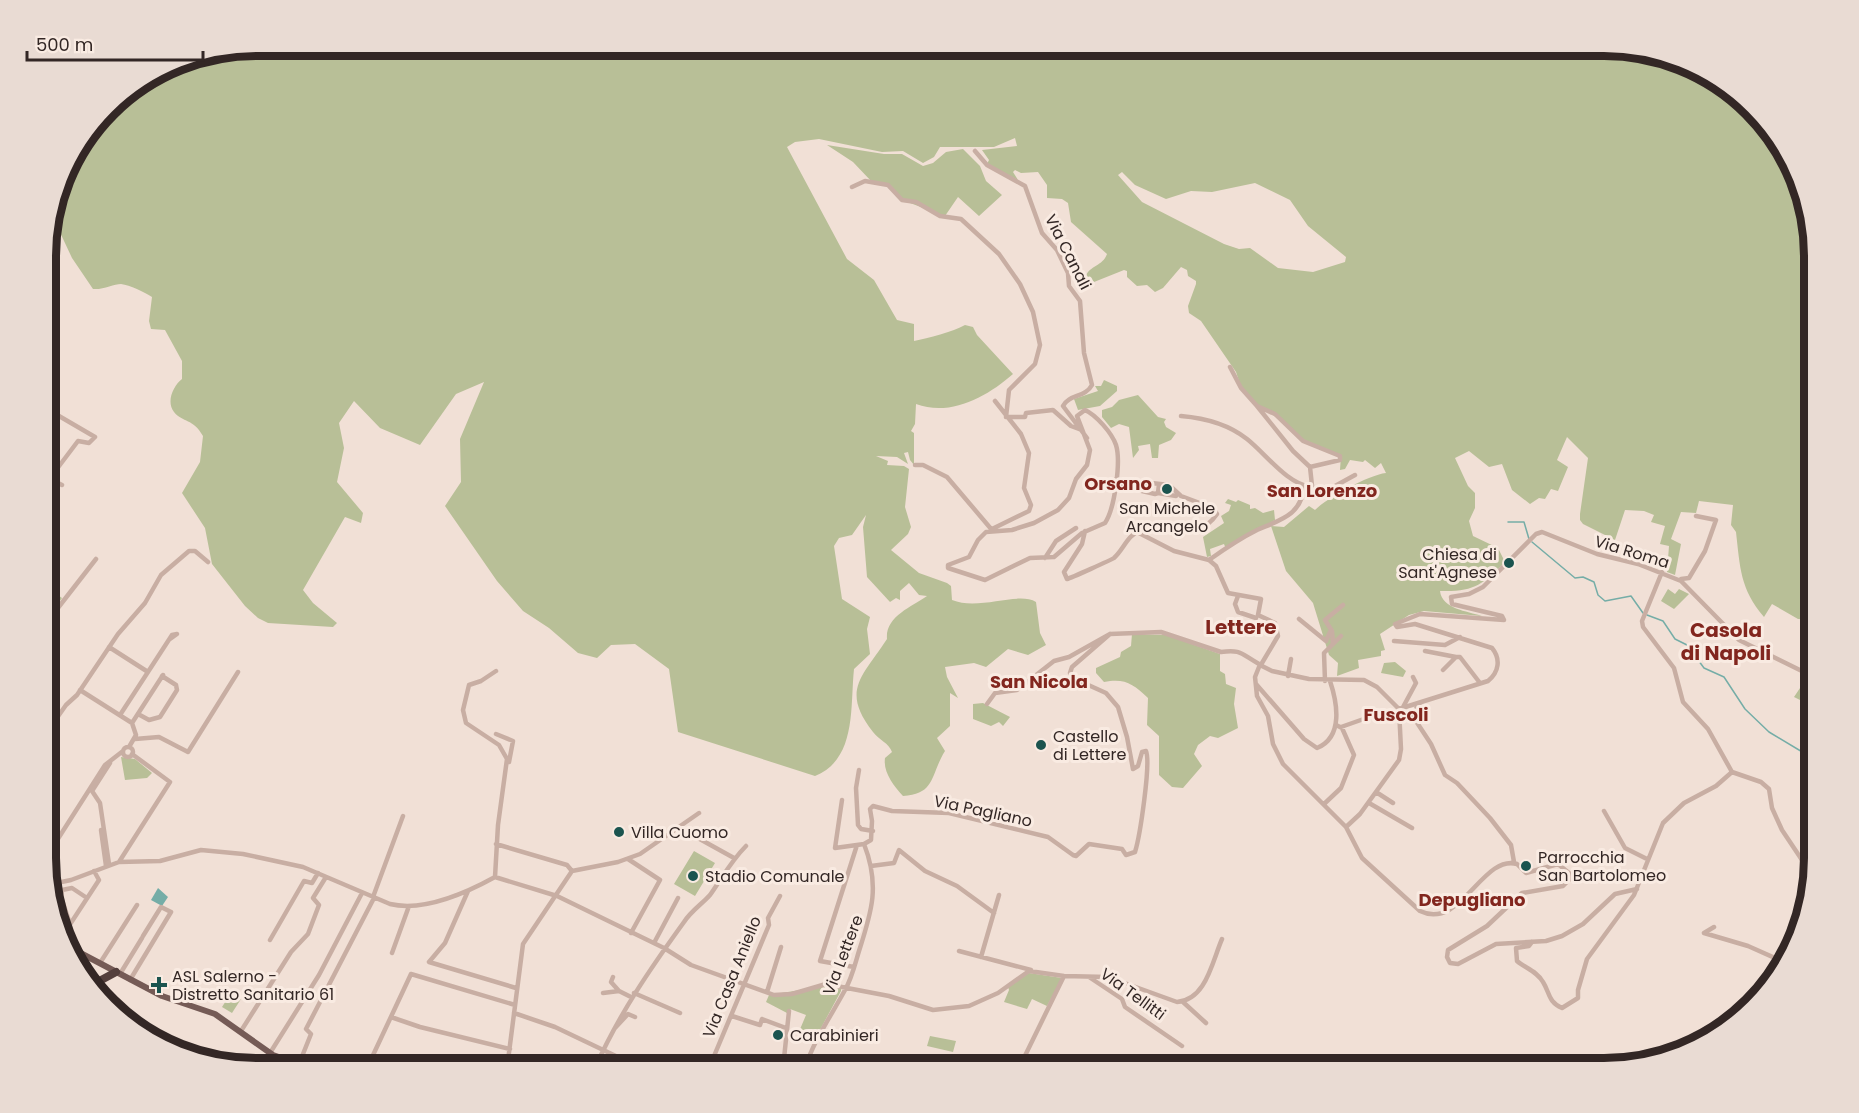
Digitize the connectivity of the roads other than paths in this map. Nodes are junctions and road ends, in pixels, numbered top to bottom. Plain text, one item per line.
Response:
1 (975, 151) dead end
2 (852, 187) dead end
3 (1230, 367) dead end
4 (995, 401) dead end
5 (1257, 406) junction
6 (56, 414) edge
7 (1181, 416) dead end
8 (1006, 417) junction
9 (1079, 429) junction
10 (1087, 438) junction
11 (915, 465) dead end
12 (1310, 467) junction
13 (56, 471) edge
14 (1354, 475) dead end
15 (1115, 478) junction
16 (56, 482) edge
17 (1159, 484) junction
18 (62, 485) dead end
19 (1304, 486) junction
20 (1311, 487) junction
21 (1158, 494) junction
22 (1304, 495) junction
23 (1313, 495) junction
24 (1176, 496) dead end
25 (1696, 516) dead end
26 (992, 529) junction
27 (1085, 531) junction
28 (1137, 532) junction
29 (1071, 542) junction
30 (1045, 558) junction
31 (96, 559) dead end
32 (1209, 560) junction
33 (208, 562) dead end
34 (1662, 573) junction
35 (1676, 578) junction
36 (1238, 596) junction
37 (1343, 604) dead end
38 (56, 610) edge
39 (1254, 616) junction
40 (1299, 619) dead end
41 (1331, 630) junction
42 (1110, 634) junction
43 (1341, 636) dead end
44 (1460, 637) junction
45 (171, 639) dead end
46 (1394, 641) dead end
47 (1333, 643) junction
48 (1446, 645) junction
49 (109, 647) junction
50 (1425, 651) dead end
51 (1444, 655) junction
52 (1456, 657) junction
53 (1291, 659) dead end
54 (1261, 665) junction
55 (1443, 670) dead end
56 (496, 671) dead end
57 (1803, 671) edge
58 (148, 672) junction
59 (238, 672) dead end
60 (1288, 675) junction
61 (1413, 677) dead end
62 (1327, 681) junction
63 (1480, 683) junction
64 (1256, 684) junction
65 (80, 690) junction
66 (137, 690) junction
67 (149, 697) junction
68 (1420, 703) junction
69 (987, 704) dead end
70 (1400, 709) junction
71 (138, 714) junction
72 (1375, 715) dead end
73 (120, 716) junction
74 (56, 721) edge
75 (132, 723) junction
76 (1339, 726) junction
77 (496, 734) dead end
78 (135, 739) junction
79 (129, 747) junction
80 (123, 751) junction
81 (132, 754) junction
82 (113, 759) junction
83 (859, 770) dead end
84 (1732, 772) junction
85 (94, 782) junction
86 (502, 790) junction
87 (92, 791) junction
88 (1376, 792) junction
89 (842, 800) dead end
90 (1368, 803) junction
91 (1393, 803) dead end
92 (1324, 804) junction
93 (1604, 811) dead end
94 (699, 813) dead end
95 (403, 816) dead end
96 (678, 827) junction
97 (1346, 827) junction
98 (1412, 828) dead end
99 (873, 831) junction
100 (56, 842) edge
101 (496, 844) junction
102 (864, 844) junction
103 (857, 845) junction
104 (746, 846) dead end
105 (734, 858) junction
106 (628, 859) junction
107 (1647, 859) junction
108 (1803, 861) edge
109 (119, 862) junction
110 (1516, 864) junction
111 (107, 865) junction
112 (871, 866) junction
113 (94, 871) junction
114 (572, 871) junction
115 (318, 873) junction
116 (326, 877) junction
117 (495, 877) junction
118 (57, 882) edge
119 (1636, 890) junction
120 (468, 891) junction
121 (362, 893) junction
122 (554, 896) junction
123 (780, 896) dead end
124 (999, 896) dead end
125 (87, 898) junction
126 (373, 898) junction
127 (678, 898) dead end
128 (137, 905) dead end
129 (410, 906) junction
130 (994, 913) junction
131 (610, 915) dead end
132 (607, 921) junction
133 (70, 924) junction
134 (68, 927) edge
135 (1714, 927) dead end
136 (631, 933) junction
137 (1222, 939) dead end
138 (270, 940) dead end
139 (1532, 942) junction
140 (654, 943) junction
141 (781, 947) dead end
142 (664, 948) junction
143 (959, 951) dead end
144 (80, 953) edge
145 (392, 953) dead end
146 (981, 957) junction
147 (1776, 959) edge
148 (100, 963) junction
149 (854, 967) junction
150 (1036, 972) junction
151 (118, 973) junction
152 (1064, 976) junction
153 (613, 977) dead end
154 (1089, 977) junction
155 (98, 980) edge
156 (130, 980) junction
157 (745, 987) junction
158 (847, 987) junction
159 (516, 988) junction
160 (620, 991) junction
161 (767, 992) junction
162 (603, 993) dead end
163 (633, 995) junction
164 (1183, 1002) junction
165 (515, 1005) junction
166 (789, 1011) dead end
167 (514, 1013) junction
168 (680, 1013) dead end
169 (732, 1016) junction
170 (392, 1017) junction
171 (635, 1017) dead end
172 (1206, 1023) dead end
173 (786, 1028) junction
174 (613, 1029) junction
175 (241, 1031) junction
176 (588, 1043) junction
177 (1182, 1046) dead end
178 (510, 1049) junction
179 (603, 1050) junction
180 (595, 1052) dead end
181 (272, 1054) junction
182 (713, 1056) joint
183 (1024, 1057) edge
184 (257, 1058) edge
185 (283, 1058) edge
186 (301, 1058) edge
187 (372, 1058) edge
188 (509, 1058) edge
189 (600, 1058) edge
190 (619, 1058) edge
191 (736, 1058) edge
192 (783, 1058) edge
193 (809, 1058) edge

1 - 9 street, Via Canali
2 - 8 street
3 - 5 street
4 - 8 street
5 - 12 street
5 - 12 street
6 - 13 street
7 - 19 street
8 - 9 street
8 - 26 street
9 - 10 street, Via Canali
10 - 15 street
10 - 26 street
11 - 26 street
12 - 20 street
14 - 23 street
15 - 17 street
15 - 21 street
15 - 27 street
16 - 18 street
17 - 21 street
17 - 28 street
19 - 20 street
19 - 22 street
20 - 23 street
21 - 24 street
22 - 23 street
22 - 32 street
25 - 35 street
26 - 30 street
27 - 28 street
27 - 29 street
28 - 32 street
29 - 30 street
29 - 30 street
31 - 38 street
32 - 36 street
33 - 49 street
34 - 35 street, Via Roma
34 - 44 street, Via Roma
34 - 84 street
35 - 57 street, Via Roma
36 - 39 street
36 - 39 street
37 - 41 street
39 - 54 street
40 - 41 street
41 - 47 street
42 - 54 street
42 - 69 street
42 - 99 street, Via Pagliano
43 - 47 street
44 - 48 street
44 - 63 street
45 - 58 street
46 - 48 street
47 - 62 street
48 - 51 street
49 - 58 street
49 - 65 street
50 - 51 street
51 - 52 street
52 - 55 street
52 - 63 street
53 - 60 street
54 - 60 street
54 - 64 street
56 - 86 street
58 - 66 street
59 - 78 street
60 - 62 street
61 - 70 street
62 - 70 street
62 - 76 street
63 - 68 street
64 - 76 street
64 - 92 street
65 - 73 street
65 - 74 street
66 - 67 street
66 - 73 street
67 - 71 street
67 - 71 street
68 - 70 street
68 - 110 street
70 - 88 street
71 - 75 street
72 - 76 street
73 - 75 street
75 - 78 street
76 - 92 street
77 - 86 street
78 - 79 street
79 - 80 street
79 - 81 street
80 - 81 street
80 - 82 street
81 - 109 street
82 - 85 street
82 - 87 street
83 - 99 street
84 - 107 street
84 - 108 street
85 - 87 street
85 - 100 street
86 - 101 street
87 - 111 street
88 - 90 street
88 - 91 street
89 - 103 street
90 - 97 street
90 - 98 street
92 - 97 street
93 - 107 street
94 - 96 street
95 - 126 street
96 - 105 street
96 - 106 street
97 - 110 street
99 - 102 street, Via Pagliano
101 - 114 street
101 - 117 street
102 - 103 street
102 - 112 street, Via Lettere
103 - 149 street
104 - 105 street
105 - 142 street
106 - 114 street
106 - 136 street
107 - 119 street
109 - 111 street
109 - 115 street
110 - 139 street
111 - 113 street
112 - 130 street
112 - 149 street, Via Lettere
113 - 118 street
113 - 125 street
114 - 122 street
115 - 116 street
115 - 138 street
116 - 121 street
116 - 175 street
117 - 120 street
117 - 122 street
119 - 139 street
119 - 139 street
120 - 129 street
120 - 159 street
121 - 126 street
121 - 181 street
122 - 132 street
122 - 159 street
123 - 157 street, Via Casa Aniello
124 - 130 street
125 - 133 street
125 - 133 street
126 - 129 street
126 - 186 street
127 - 140 street
128 - 148 street
129 - 145 street
130 - 146 street
131 - 132 street
132 - 136 street
133 - 134 street
135 - 147 street
136 - 140 street
137 - 164 street
140 - 142 street
141 - 161 street
142 - 157 street
142 - 163 street
143 - 146 street
144 - 148 main road
146 - 150 street
148 - 151 main road
149 - 158 street, Via Lettere
150 - 152 street, Via Tellitti
150 - 158 street
151 - 155 highway
151 - 156 main road
151 - 156 street
152 - 154 street, Via Tellitti
152 - 183 street
153 - 160 street
154 - 164 street
154 - 177 street, Via Tellitti
156 - 175 main road
157 - 161 street
157 - 169 street, Via Casa Aniello
158 - 161 street
158 - 193 street, Via Lettere
159 - 165 street
160 - 162 street
160 - 163 street
163 - 168 street
163 - 174 street
164 - 172 street
165 - 167 street
165 - 170 street
166 - 173 street
167 - 176 street
167 - 178 street
169 - 173 street
169 - 182 street, Via Casa Aniello
170 - 178 street
170 - 187 street
171 - 174 street
173 - 192 street
174 - 179 street
175 - 181 main road
176 - 179 street
176 - 180 street
178 - 188 street
179 - 189 street
179 - 190 street
181 - 184 street
181 - 185 main road
182 - 191 street

